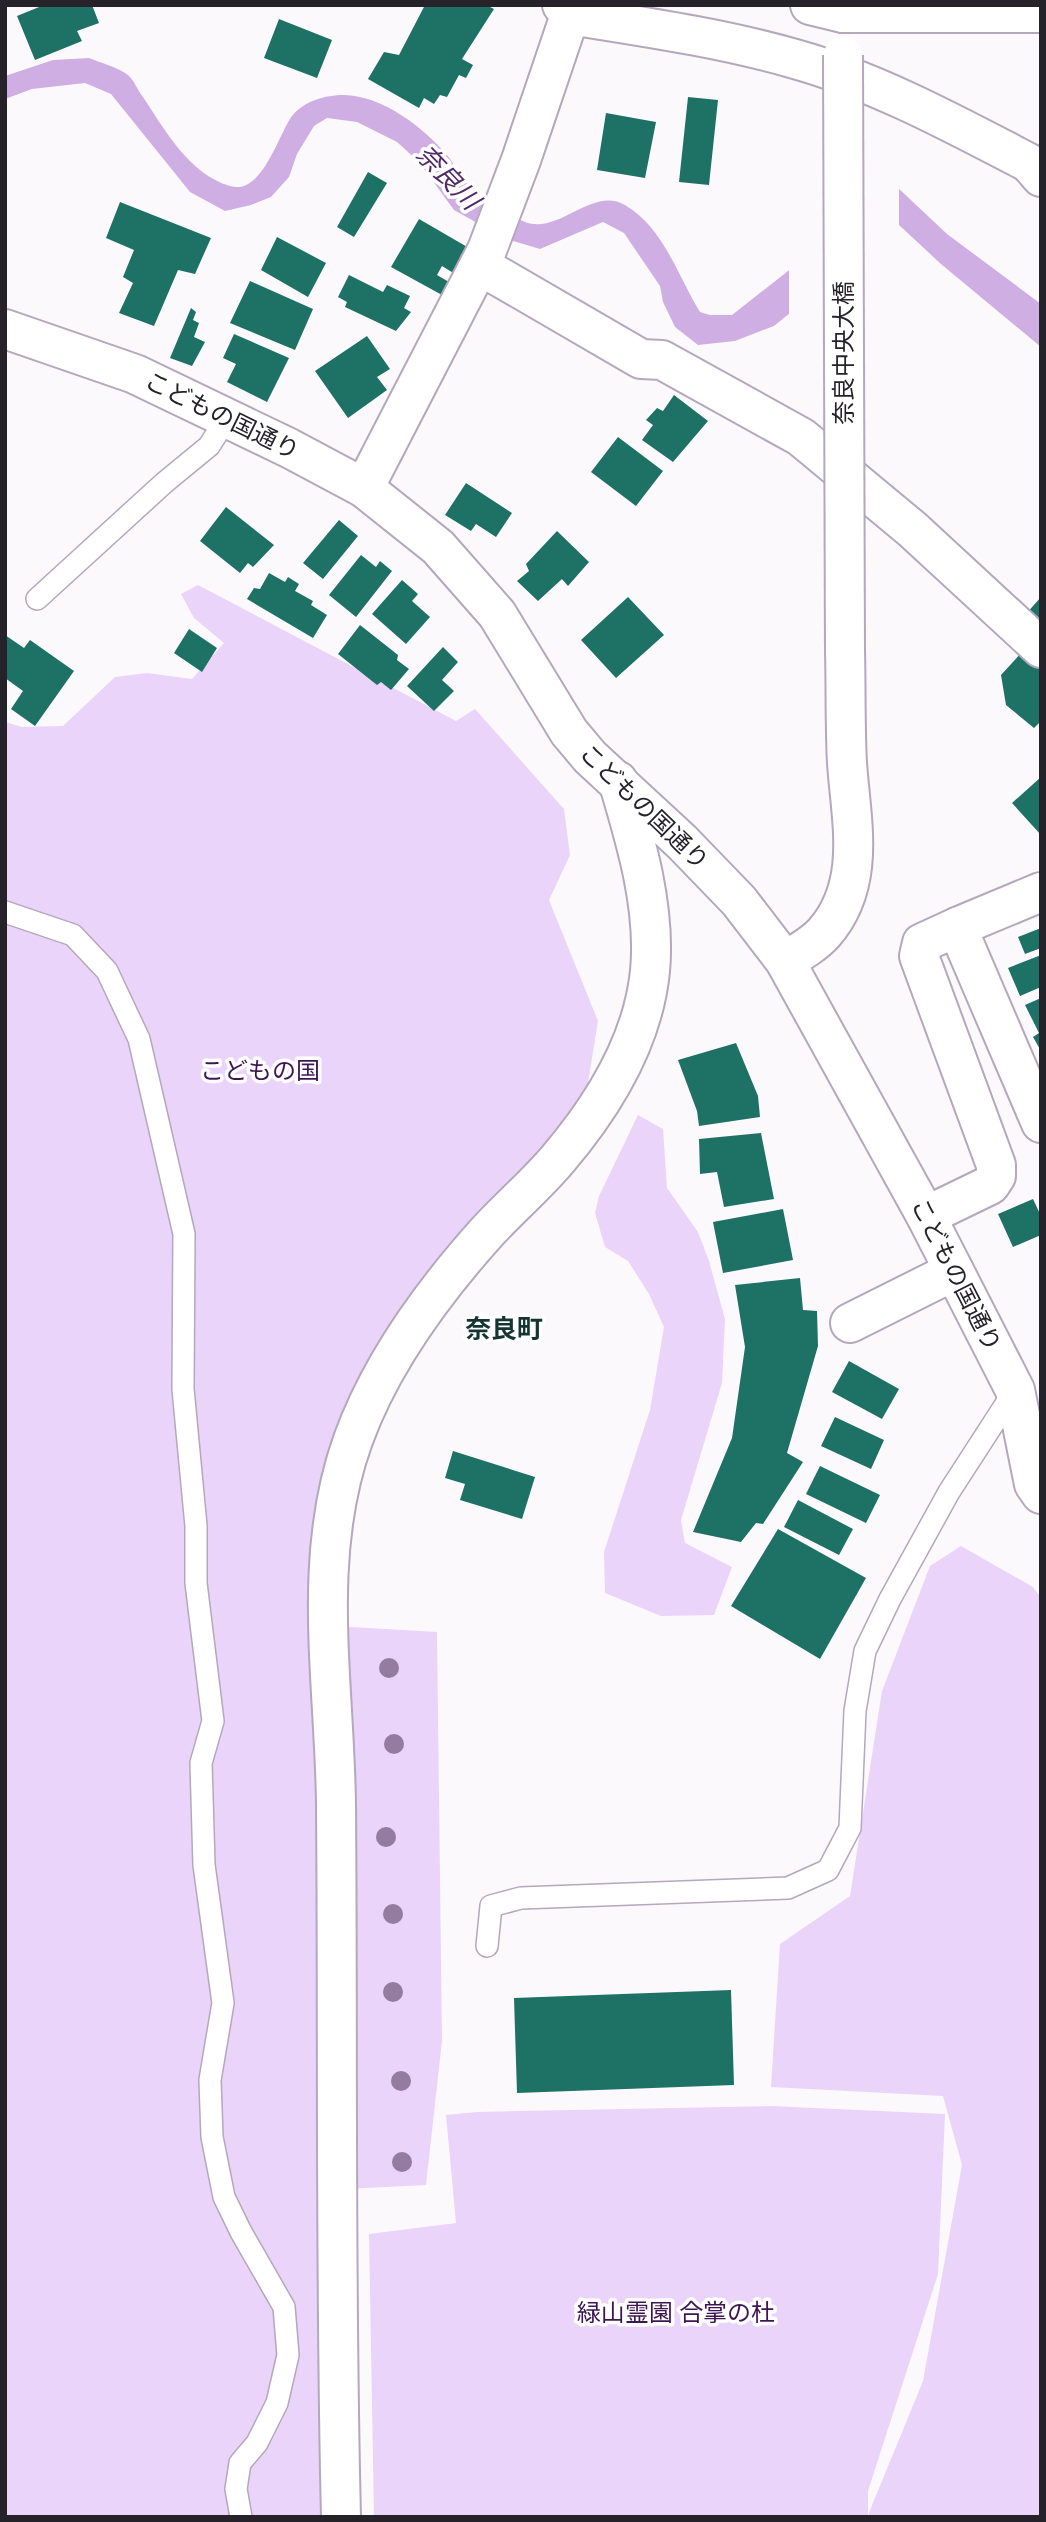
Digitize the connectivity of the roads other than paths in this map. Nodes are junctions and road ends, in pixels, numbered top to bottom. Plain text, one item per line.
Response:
1 (832, 8) edge
2 (566, 10) edge
3 (1041, 13) edge
4 (1041, 177) edge
5 (483, 258) junction
6 (5, 329) edge
7 (227, 418) junction
8 (365, 488) junction
9 (37, 599) dead end
10 (1041, 648) edge
11 (618, 781) junction
12 (1041, 892) edge
13 (5, 912) edge
14 (957, 927) junction
15 (785, 961) junction
16 (1041, 1123) edge
17 (926, 1216) junction
18 (954, 1271) junction
19 (850, 1324) dead end
20 (1028, 1402) edge
21 (1041, 1494) edge
22 (487, 1946) dead end
23 (241, 2517) edge
24 (341, 2517) edge

1 - 3 street
1 - 15 street, 奈良中央大橋, bridge
2 - 4 street
2 - 5 street
5 - 8 street
5 - 10 street
6 - 7 street, こどもの国通り
7 - 8 street, こどもの国通り
7 - 9 lane
8 - 11 street, こどもの国通り
11 - 15 street, こどもの国通り
11 - 24 street
12 - 14 street
13 - 23 lane
14 - 16 street
14 - 17 street
15 - 17 street, こどもの国通り
17 - 18 street, こどもの国通り
18 - 19 street
18 - 20 street, こどもの国通り
20 - 21 street, こどもの国通り
20 - 22 lane

